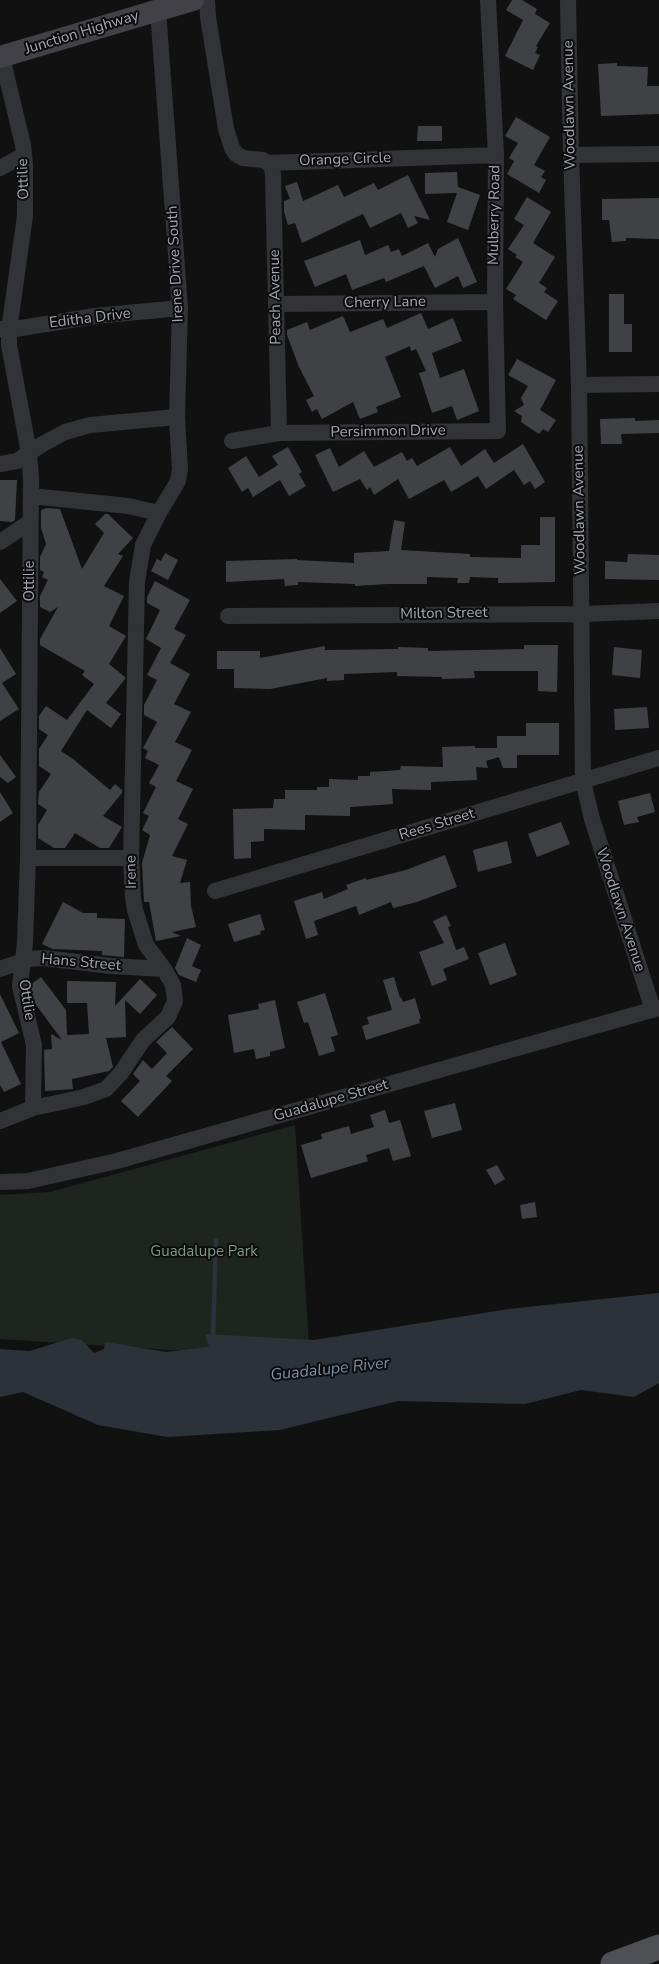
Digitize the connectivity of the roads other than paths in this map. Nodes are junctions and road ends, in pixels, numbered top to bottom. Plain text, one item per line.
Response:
1 (194, 0) edge
2 (207, 0) edge
3 (488, 0) edge
4 (568, 0) edge
5 (158, 10) junction
6 (1, 57) edge
7 (659, 154) edge
8 (24, 155) junction
9 (496, 155) junction
10 (571, 155) junction
11 (268, 163) junction
12 (0, 168) edge
13 (495, 302) junction
14 (276, 304) junction
15 (180, 308) junction
16 (4, 329) edge
17 (659, 384) edge
18 (579, 385) junction
19 (177, 416) junction
20 (498, 431) joint
21 (279, 433) junction
22 (232, 441) dead end
23 (29, 453) junction
24 (0, 464) edge
25 (31, 496) junction
26 (159, 513) junction
27 (30, 522) junction
28 (0, 542) edge
29 (659, 611) edge
30 (581, 614) junction
31 (228, 616) dead end
32 (659, 758) edge
33 (583, 782) junction
34 (28, 858) junction
35 (131, 858) junction
36 (216, 891) dead end
37 (22, 961) junction
38 (164, 968) junction
39 (0, 969) edge
40 (656, 1009) edge
41 (33, 1108) junction
42 (0, 1121) edge
43 (0, 1182) edge
44 (659, 1947) edge
45 (613, 1964) edge

1 - 5 main road, Junction Highway
2 - 11 street, Orange Circle
3 - 9 street, Mulberry Road
4 - 10 street, Woodlawn Avenue
5 - 6 main road, Junction Highway
5 - 15 street, Irene Drive South
6 - 8 street, Ottilie
7 - 10 street
8 - 12 street
8 - 16 street, Ottilie
9 - 11 street, Orange Circle
9 - 13 street, Mulberry Road
10 - 18 street, Woodlawn Avenue
11 - 14 street, Peach Avenue
13 - 14 street, Cherry Lane
13 - 20 street, Mulberry Road
14 - 21 street, Peach Avenue
15 - 16 street, Editha Drive
15 - 19 street, Irene Drive South
16 - 23 street, Ottilie
17 - 18 street
18 - 30 street, Woodlawn Avenue
19 - 23 street
19 - 26 street, Irene Drive South
20 - 21 street, Persimmon Drive
21 - 22 street, Persimmon Drive
23 - 24 street
23 - 25 street, Ottilie
25 - 26 street
25 - 27 street, Ottilie
26 - 35 street, Irene
27 - 28 street
27 - 34 street, Ottilie
29 - 30 street, Milton Street
30 - 31 street, Milton Street
30 - 33 street, Woodlawn Avenue
32 - 33 street, Rees Street
33 - 36 street, Rees Street
33 - 40 street, Woodlawn Avenue
34 - 35 street
34 - 37 street, Ottilie
35 - 38 street, Irene
37 - 38 street, Hans Street
37 - 39 street, Hans Street
37 - 41 street, Ottilie
38 - 41 street, Irene
40 - 43 street, Guadalupe Street
41 - 42 street, Irene
44 - 45 main road

